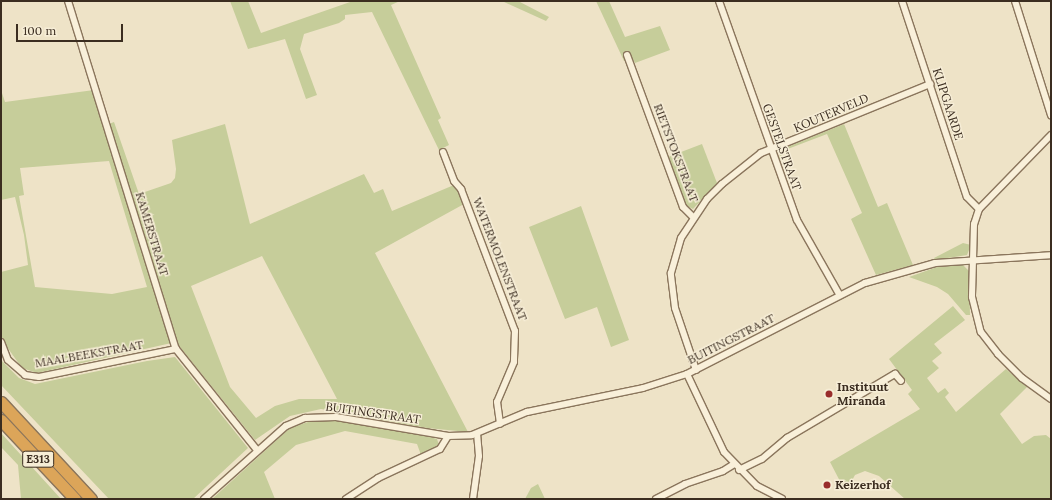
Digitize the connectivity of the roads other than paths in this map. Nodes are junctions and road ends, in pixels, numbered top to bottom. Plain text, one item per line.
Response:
1 (68, 1) edge
2 (719, 1) edge
3 (902, 1) edge
4 (1014, 1) edge
5 (627, 55) dead end
6 (930, 84) junction
7 (1051, 114) edge
8 (1051, 135) edge
9 (770, 149) junction
10 (442, 152) dead end
11 (979, 209) junction
12 (693, 217) junction
13 (1051, 255) edge
14 (973, 260) junction
15 (839, 294) junction
16 (1, 342) edge
17 (176, 349) junction
18 (696, 370) junction
19 (687, 374) junction
20 (901, 381) dead end
21 (1051, 399) edge
22 (1, 402) edge
23 (1, 420) edge
24 (500, 424) junction
25 (477, 434) junction
26 (448, 436) junction
27 (257, 450) junction
28 (734, 464) junction
29 (739, 470) junction
30 (75, 499) edge
31 (91, 499) edge
32 (204, 499) edge
33 (346, 499) edge
34 (473, 499) edge
35 (656, 499) edge
36 (782, 499) edge

1 - 17 street, KAMERSTRAAT
2 - 9 street, GESTELSTRAAT
3 - 6 street, KLIPGAARDE
4 - 7 street
5 - 12 street, RIETSTOKSTRAAT
6 - 9 street, KOUTERVELD
6 - 11 street, KLIPGAARDE
8 - 11 street
9 - 12 street, KOUTERVELD
9 - 15 street, GESTELSTRAAT
10 - 24 street, WATERMOLENSTRAAT
11 - 14 street
12 - 18 street, RIETSTOKSTRAAT
13 - 14 street, BUITINGSTRAAT
14 - 15 street, BUITINGSTRAAT
14 - 21 street
15 - 18 street, BUITINGSTRAAT
16 - 17 street, MAALBEEKSTRAAT
17 - 27 street, KAMERSTRAAT
18 - 19 street, BUITINGSTRAAT
19 - 24 street, BUITINGSTRAAT
19 - 28 street
20 - 29 street
22 - 31 highway, E313
23 - 30 highway, E313
24 - 25 street, BUITINGSTRAAT
25 - 26 street, BUITINGSTRAAT
25 - 34 street
26 - 27 street, BUITINGSTRAAT
26 - 33 street
27 - 32 street, BUITINGSTRAAT
28 - 29 street
28 - 35 street
29 - 36 street

